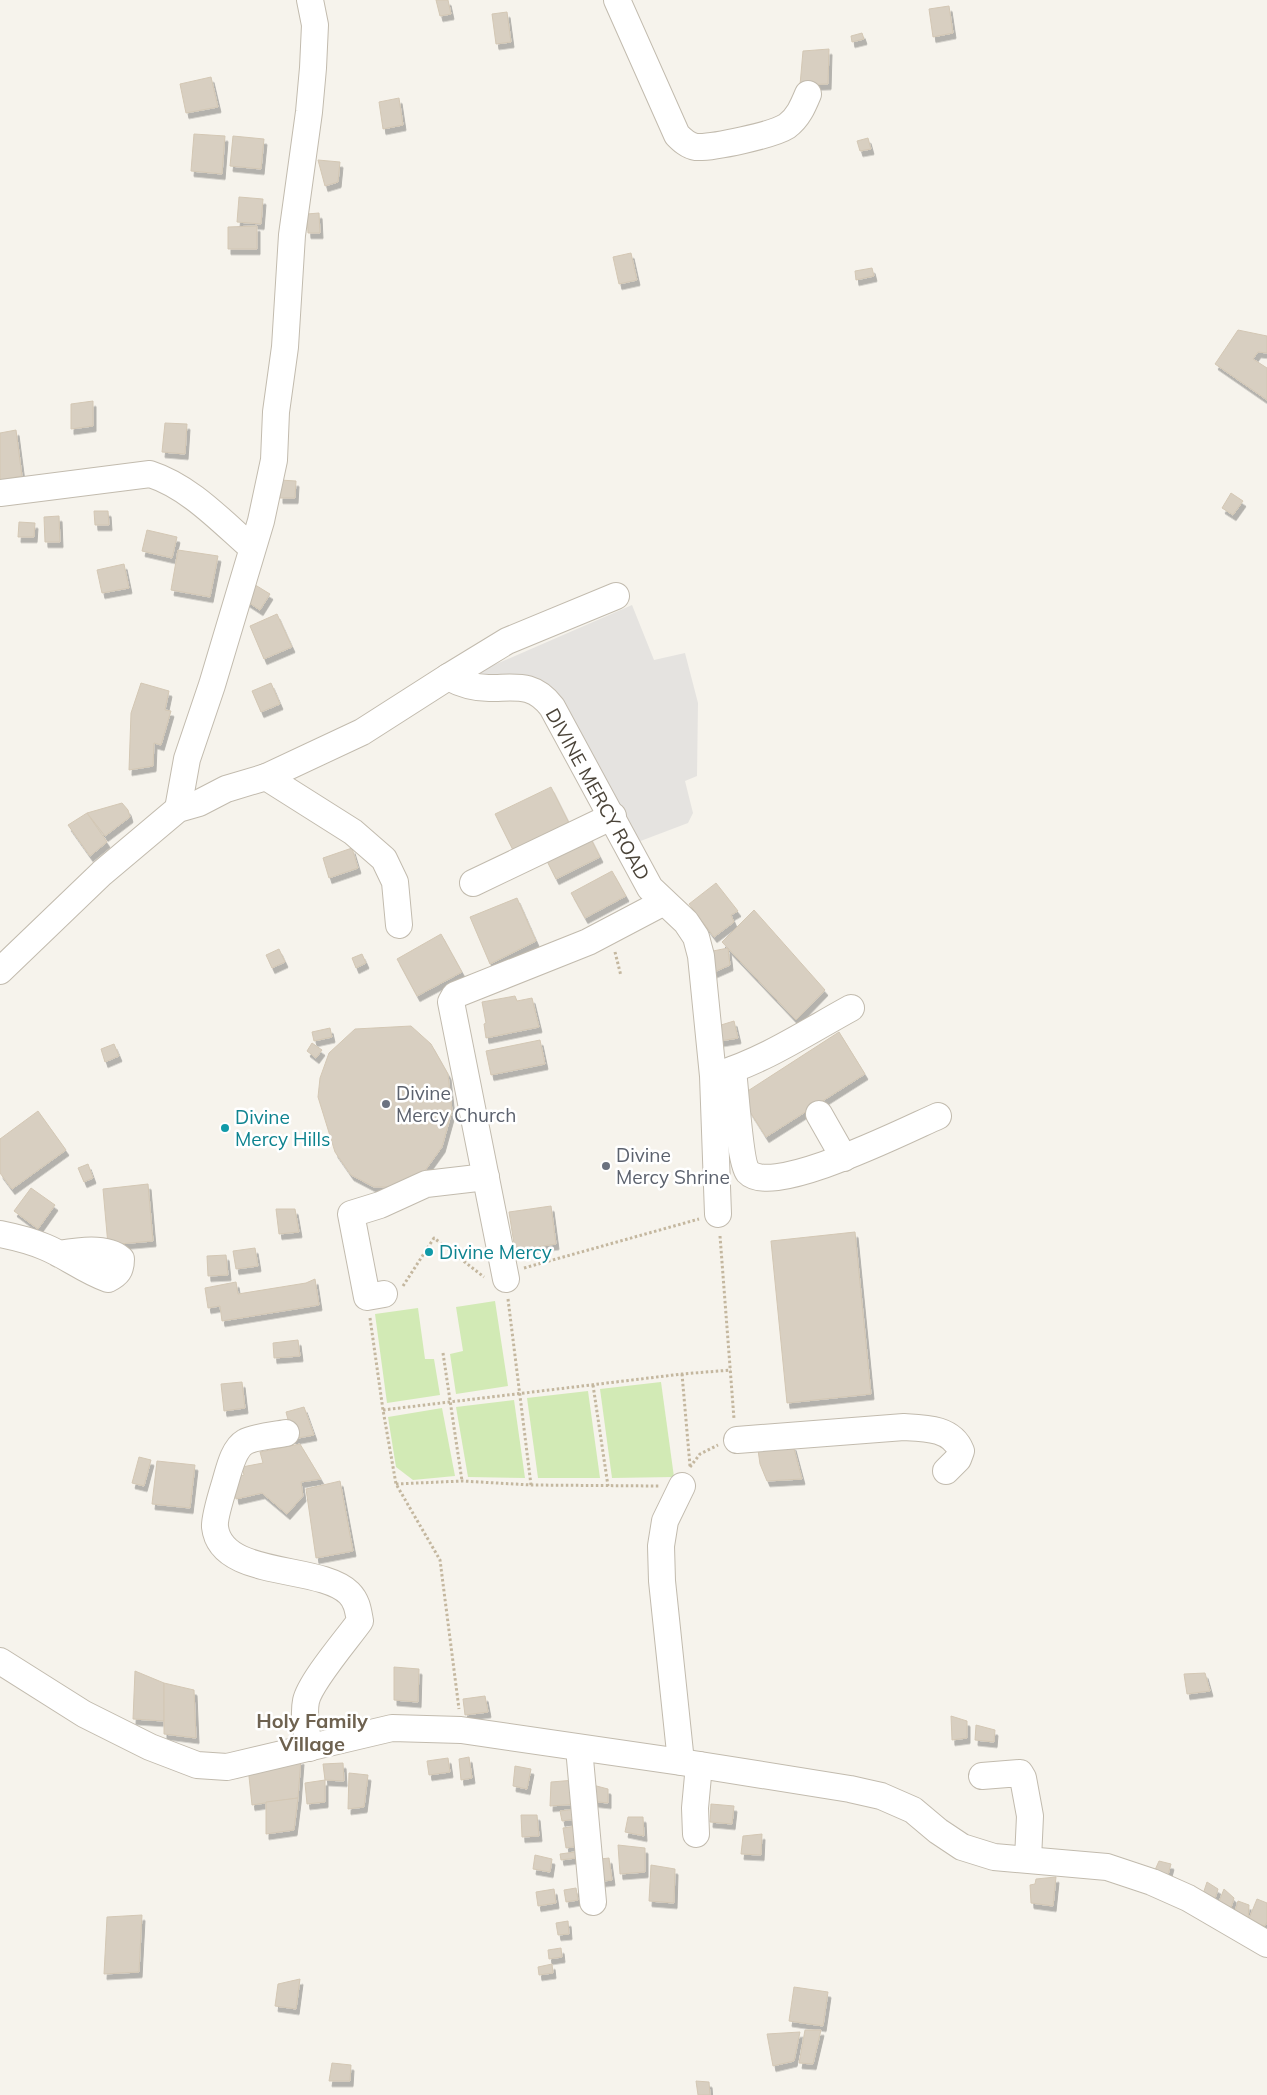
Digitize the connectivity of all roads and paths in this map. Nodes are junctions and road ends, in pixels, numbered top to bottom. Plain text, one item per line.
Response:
1 (310, 0) edge
2 (617, 0) edge
3 (808, 94) dead end
4 (0, 493) edge
5 (252, 548) junction
6 (616, 596) dead end
7 (448, 677) junction
8 (266, 777) junction
9 (178, 809) junction
10 (613, 816) junction
11 (473, 883) dead end
12 (664, 902) junction
13 (399, 925) dead end
14 (0, 971) edge
15 (851, 1008) dead end
16 (723, 1073) junction
17 (819, 1114) dead end
18 (938, 1116) dead end
19 (844, 1158) junction
20 (486, 1177) junction
21 (718, 1214) junction
22 (0, 1234) edge
23 (58, 1254) dead end
24 (499, 1277) junction
25 (383, 1294) junction
26 (443, 1353) dead end
27 (731, 1370) junction
28 (682, 1374) junction
29 (593, 1385) junction
30 (521, 1393) junction
31 (450, 1402) junction
32 (383, 1410) junction
33 (286, 1433) dead end
34 (737, 1440) junction
35 (946, 1472) dead end
36 (462, 1481) junction
37 (396, 1484) junction
38 (531, 1485) junction
39 (608, 1486) junction
40 (682, 1486) joint
41 (0, 1661) edge
42 (461, 1730) junction
43 (309, 1748) junction
44 (579, 1748) junction
45 (690, 1764) junction
46 (982, 1776) dead end
47 (696, 1834) dead end
48 (1028, 1859) junction
49 (592, 1902) dead end
50 (1267, 1944) edge

1 - 5 street
2 - 3 street
4 - 5 street
5 - 9 street
6 - 7 street
7 - 8 street
7 - 10 street, DIVINE MERCY ROAD
8 - 9 street
8 - 13 street
9 - 14 street
10 - 11 street
10 - 12 street, DIVINE MERCY ROAD
12 - 16 street, DIVINE MERCY ROAD
12 - 20 street
15 - 16 street
16 - 19 street
16 - 21 street, DIVINE MERCY ROAD
17 - 19 street
18 - 19 street
20 - 24 street
20 - 25 street
21 - 24 path
21 - 27 path
22 - 23 street
24 - 25 path
24 - 30 path
25 - 32 path
26 - 31 path
27 - 28 path
27 - 34 path
28 - 29 path
28 - 34 path
29 - 30 path
29 - 39 path
30 - 31 path
30 - 38 path
31 - 32 path
31 - 36 path
32 - 37 path
33 - 43 street
34 - 35 street
36 - 37 path
36 - 38 path
37 - 42 path
38 - 39 path
39 - 40 path
40 - 45 street
41 - 43 street
42 - 43 street
42 - 44 street
44 - 45 street
44 - 49 street
45 - 47 street
45 - 48 street
46 - 48 street
48 - 50 street

